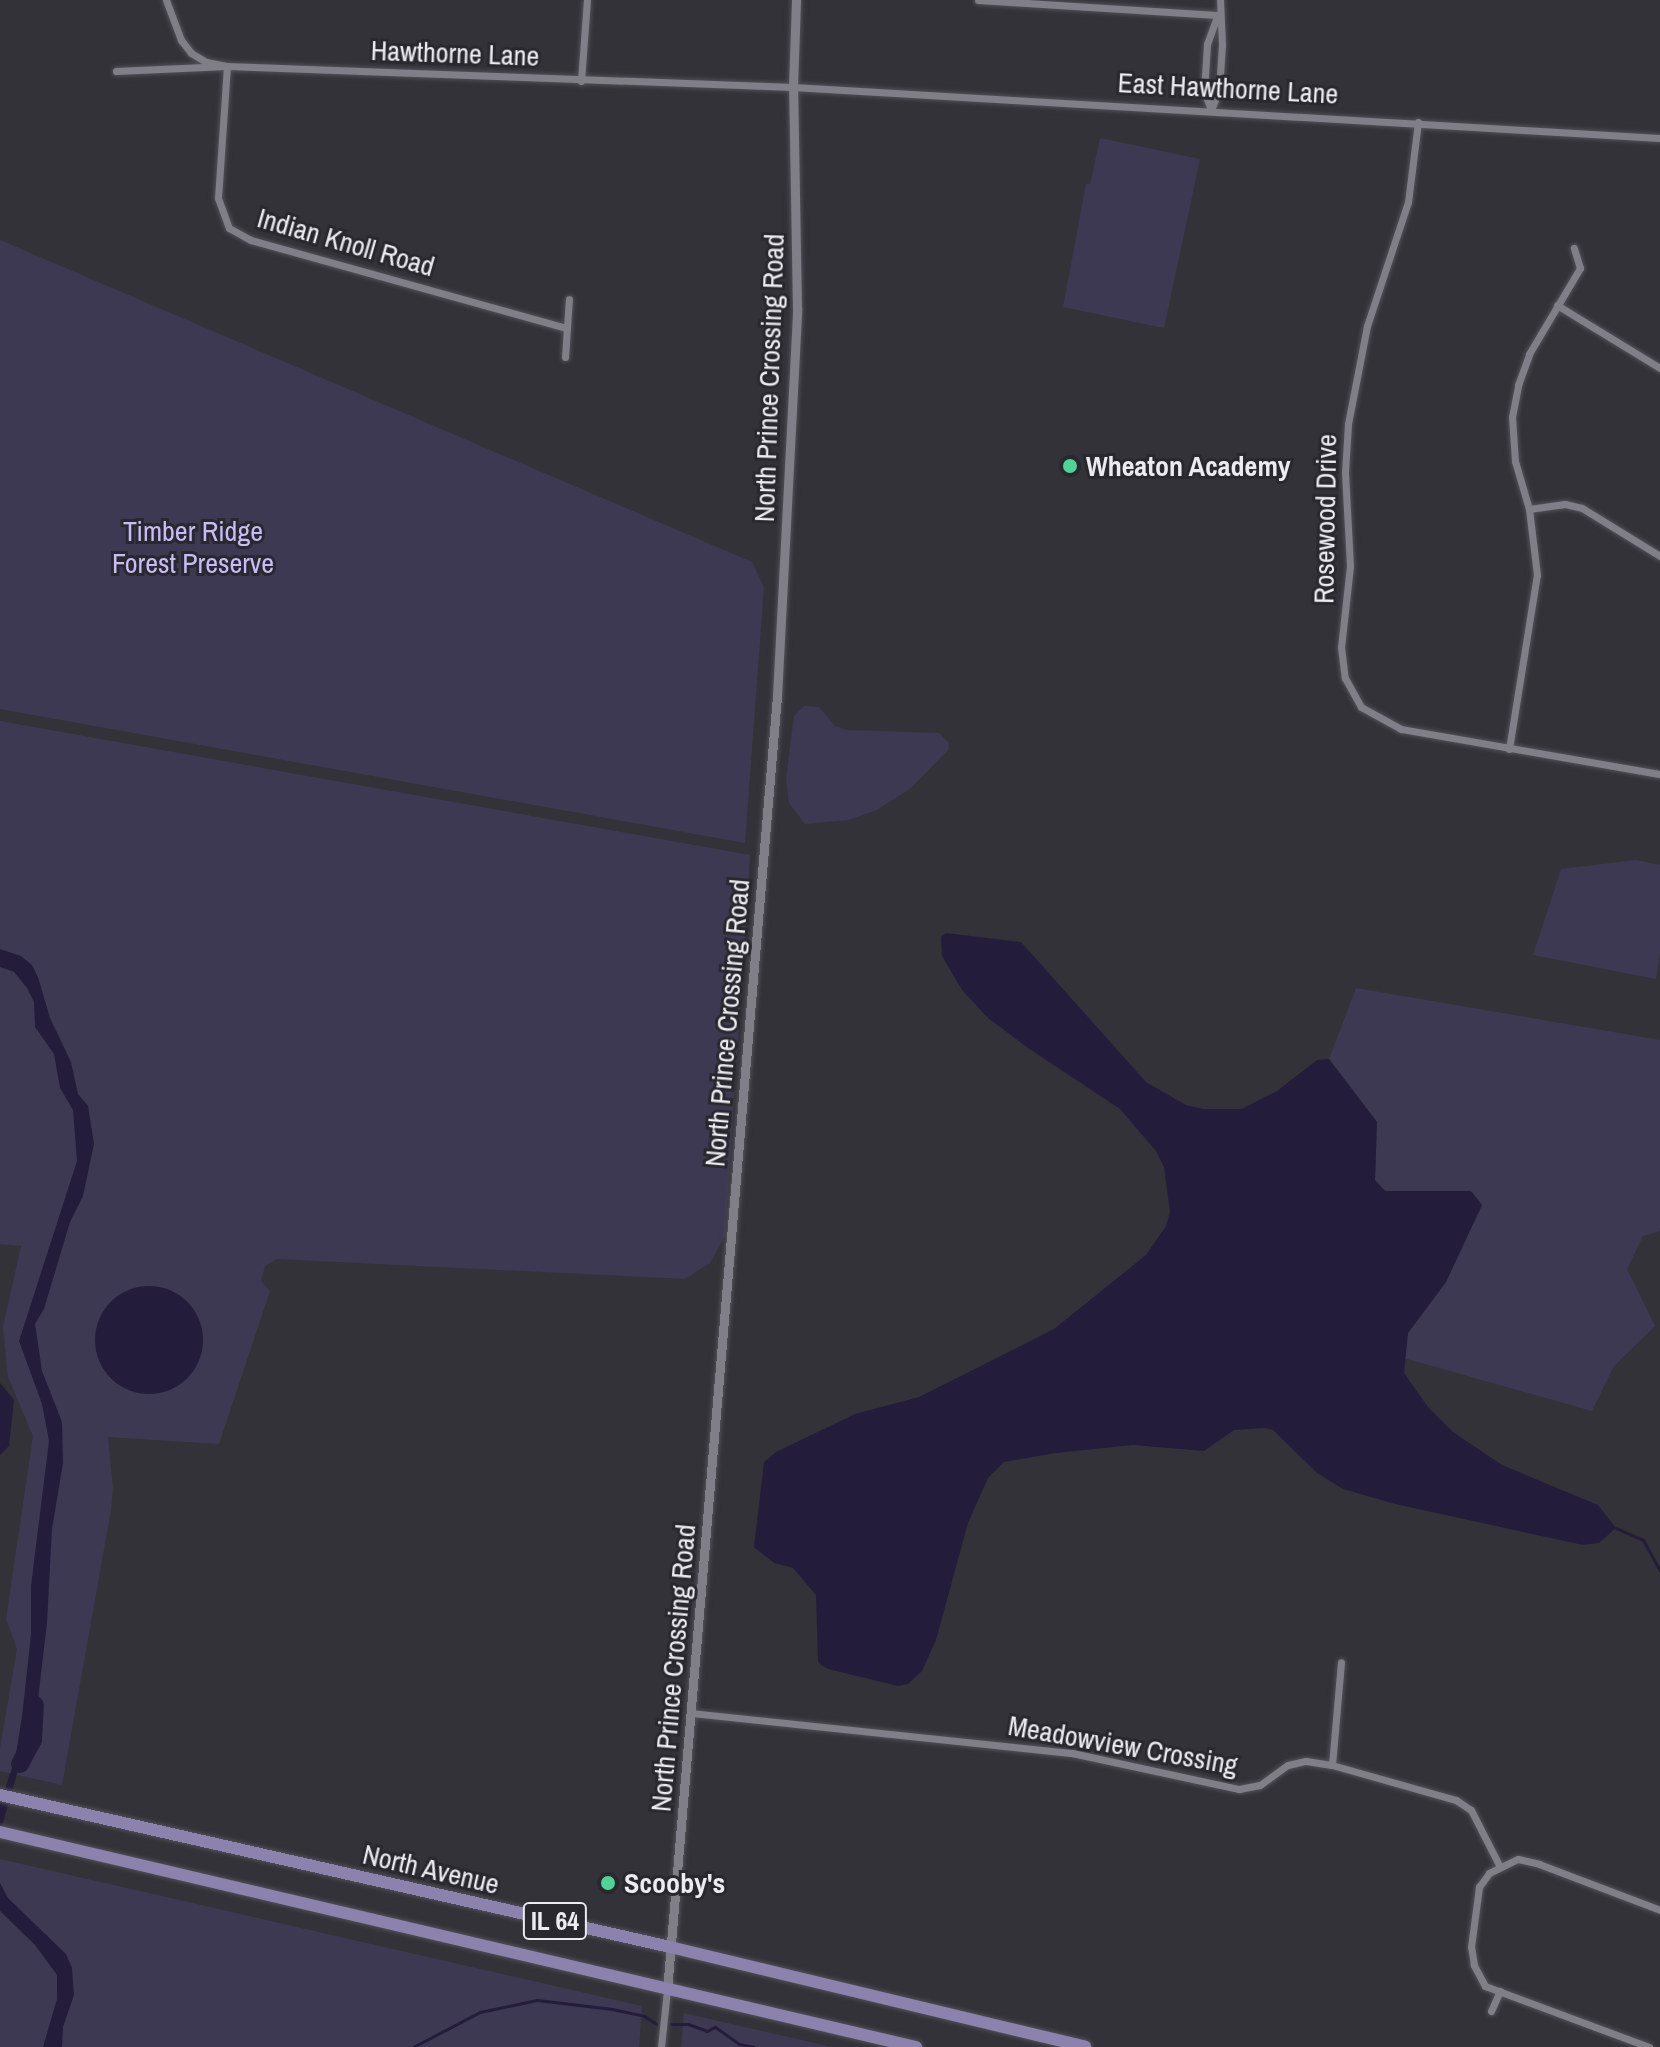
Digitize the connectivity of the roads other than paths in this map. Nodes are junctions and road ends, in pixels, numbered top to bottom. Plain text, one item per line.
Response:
1 (166, 0) edge
2 (587, 0) edge
3 (796, 0) edge
4 (978, 0) edge
5 (1220, 0) edge
6 (1218, 15) junction
7 (227, 66) junction
8 (116, 71) dead end
9 (581, 81) junction
10 (793, 87) junction
11 (1211, 110) junction
12 (1418, 122) junction
13 (1660, 138) edge
14 (1574, 248) dead end
15 (569, 299) dead end
16 (1557, 305) junction
17 (567, 328) junction
18 (565, 357) dead end
19 (1660, 368) edge
20 (1529, 509) junction
21 (1660, 556) edge
22 (1509, 749) junction
23 (1660, 774) edge
24 (1341, 1662) dead end
25 (691, 1713) junction
26 (1332, 1765) junction
27 (0, 1795) edge
28 (0, 1832) edge
29 (1499, 1865) junction
30 (1660, 1910) edge
31 (670, 1947) junction
32 (667, 1990) junction
33 (1500, 1991) junction
34 (1491, 2011) dead end
35 (661, 2047) edge
36 (916, 2047) edge
37 (1085, 2047) edge
38 (1649, 2047) edge

1 - 7 street
2 - 9 street
3 - 10 street, North Prince Crossing Road
4 - 6 street
5 - 6 street
6 - 11 street
6 - 11 street
7 - 8 street, Hawthorne Lane
7 - 9 street, Hawthorne Lane
7 - 17 street, Indian Knoll Road
9 - 10 street, Hawthorne Lane
10 - 11 street, East Hawthorne Lane
10 - 25 street, North Prince Crossing Road
11 - 12 street, East Hawthorne Lane
12 - 13 street, East Hawthorne Lane
12 - 22 street, Rosewood Drive
14 - 16 street
15 - 17 street
16 - 19 street
16 - 20 street
17 - 18 street
20 - 21 street
20 - 22 street
22 - 23 street, Rosewood Drive
24 - 26 street
25 - 26 street, Meadowview Crossing
25 - 31 street, North Prince Crossing Road
26 - 29 street, Meadowview Crossing
27 - 31 main road, North Avenue / IL 64
28 - 32 main road, IL 64
29 - 30 street
29 - 33 street
31 - 32 street, North Prince Crossing Road
31 - 37 main road, North Avenue / IL 64
32 - 35 street, North Prince Crossing Road
32 - 36 main road, IL 64
33 - 34 street
33 - 38 street

